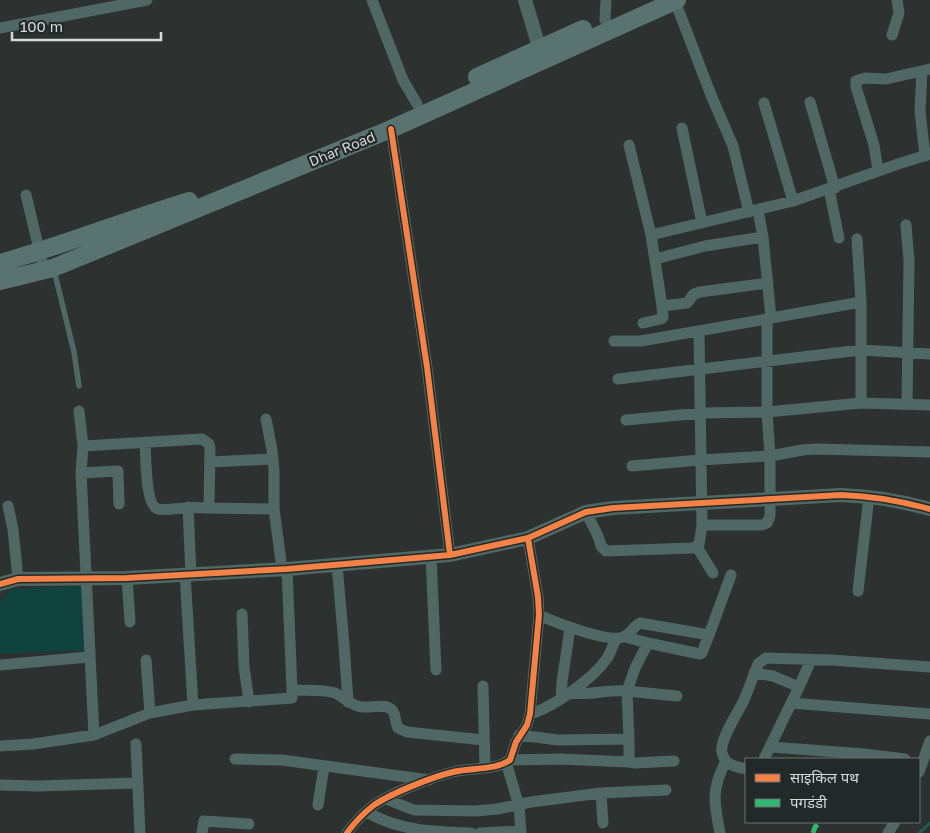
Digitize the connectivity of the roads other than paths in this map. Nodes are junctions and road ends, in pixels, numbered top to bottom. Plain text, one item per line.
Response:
1 (147, 0) edge
2 (372, 0) edge
3 (525, 0) edge
4 (606, 0) edge
5 (648, 0) edge
6 (676, 0) edge
7 (897, 0) edge
8 (605, 20) junction
9 (0, 28) edge
10 (892, 35) dead end
11 (541, 54) junction
12 (926, 70) edge
13 (810, 102) dead end
14 (764, 103) dead end
15 (417, 104) junction
16 (682, 128) dead end
17 (391, 129) junction
18 (628, 145) dead end
19 (928, 155) edge
20 (878, 171) junction
21 (832, 188) junction
22 (26, 195) dead end
23 (793, 201) junction
24 (753, 211) junction
25 (702, 223) junction
26 (906, 225) dead end
27 (651, 235) junction
28 (763, 237) junction
29 (839, 238) dead end
30 (857, 239) dead end
31 (40, 252) junction
32 (655, 259) junction
33 (0, 263) edge
34 (48, 269) junction
35 (0, 281) edge
36 (768, 283) junction
37 (861, 302) junction
38 (662, 306) junction
39 (769, 318) junction
40 (643, 323) dead end
41 (699, 331) junction
42 (614, 341) dead end
43 (861, 350) junction
44 (909, 354) junction
45 (930, 354) edge
46 (767, 362) junction
47 (700, 369) junction
48 (618, 379) dead end
49 (79, 386) dead end
50 (861, 404) junction
51 (907, 404) junction
52 (930, 405) edge
53 (79, 411) dead end
54 (701, 412) junction
55 (767, 412) junction
56 (266, 419) dead end
57 (626, 420) dead end
58 (146, 443) junction
59 (83, 446) junction
60 (930, 452) edge
61 (770, 456) junction
62 (272, 458) junction
63 (700, 460) junction
64 (210, 462) junction
65 (632, 466) dead end
66 (81, 473) junction
67 (869, 497) junction
68 (770, 500) junction
69 (701, 502) junction
70 (119, 504) dead end
71 (8, 506) dead end
72 (188, 508) junction
73 (209, 508) junction
74 (930, 508) edge
75 (274, 509) junction
76 (586, 512) junction
77 (702, 525) junction
78 (528, 538) junction
79 (697, 547) junction
80 (450, 555) junction
81 (431, 556) junction
82 (337, 565) junction
83 (284, 569) junction
84 (712, 573) dead end
85 (188, 574) junction
86 (731, 575) dead end
87 (127, 578) junction
88 (18, 579) junction
89 (86, 579) junction
90 (0, 584) edge
91 (858, 591) dead end
92 (242, 614) dead end
93 (539, 616) junction
94 (130, 622) dead end
95 (570, 628) junction
96 (709, 635) junction
97 (621, 638) junction
98 (648, 644) junction
99 (89, 657) junction
100 (146, 660) dead end
101 (811, 660) junction
102 (0, 666) edge
103 (930, 667) edge
104 (436, 670) dead end
105 (754, 672) junction
106 (483, 686) dead end
107 (799, 687) junction
108 (292, 690) junction
109 (627, 691) junction
110 (565, 696) junction
111 (677, 696) dead end
112 (249, 702) junction
113 (348, 702) junction
114 (791, 703) junction
115 (193, 705) junction
116 (150, 712) junction
117 (530, 714) junction
118 (930, 714) edge
119 (94, 735) junction
120 (520, 735) junction
121 (629, 739) junction
122 (484, 740) junction
123 (930, 741) edge
124 (136, 744) dead end
125 (0, 746) edge
126 (771, 747) junction
127 (783, 754) edge
128 (765, 758) edge
129 (896, 758) edge
130 (236, 759) dead end
131 (508, 761) junction
132 (674, 761) dead end
133 (726, 761) junction
134 (629, 762) junction
135 (920, 765) edge
136 (324, 767) junction
137 (485, 768) junction
138 (745, 769) edge
139 (430, 780) junction
140 (138, 783) junction
141 (0, 785) edge
142 (666, 790) dead end
143 (602, 793) junction
144 (386, 798) junction
145 (318, 805) dead end
146 (519, 806) junction
147 (367, 812) junction
148 (603, 823) dead end
149 (249, 824) dead end
150 (521, 832) edge
151 (140, 833) edge
152 (202, 833) edge
153 (348, 833) edge
154 (471, 833) edge
155 (480, 833) edge
156 (720, 833) edge

1 - 9 street
2 - 15 street
3 - 11 street
4 - 8 street
5 - 8 main road, Dhar Road
6 - 11 main road, Dhar Road
6 - 24 street
7 - 10 street
8 - 11 main road, Dhar Road
11 - 15 main road, Dhar Road
11 - 17 main road, Dhar Road
12 - 19 street
12 - 20 street
13 - 21 street
14 - 23 street
15 - 31 main road, Dhar Road
16 - 25 street
17 - 34 main road, Dhar Road
17 - 80 street
18 - 27 street
19 - 20 street
20 - 21 street
21 - 23 street
21 - 29 street
22 - 31 street
23 - 24 street
24 - 25 street
24 - 28 street
25 - 27 street
26 - 44 street
27 - 32 street
28 - 32 street
28 - 36 street
30 - 37 street
31 - 33 main road, Dhar Road
31 - 34 street
32 - 38 street
34 - 35 main road, Dhar Road
34 - 49 lane
36 - 38 street
36 - 39 street
37 - 39 street
37 - 43 street
38 - 40 street
39 - 41 street
39 - 46 street
41 - 42 street
41 - 47 street
43 - 44 street
43 - 46 street
43 - 50 street
44 - 45 street
44 - 51 street
46 - 47 street
46 - 55 street
47 - 48 street
47 - 54 street
50 - 51 street
50 - 55 street
51 - 52 street
53 - 59 street
54 - 55 street
54 - 57 street
54 - 63 street
55 - 61 street
56 - 62 street
58 - 59 street
58 - 64 street
58 - 72 street
59 - 66 street
60 - 61 street
61 - 63 street
61 - 68 street
62 - 64 street
62 - 75 street
63 - 65 street
63 - 69 street
64 - 73 street
66 - 70 street
66 - 89 street
67 - 68 street
67 - 74 street
67 - 91 street
68 - 69 street
68 - 77 street
69 - 76 street
69 - 77 street
71 - 88 street
72 - 73 street
72 - 85 street
73 - 75 street
75 - 83 street
76 - 78 street
76 - 79 street
77 - 79 street
78 - 80 street
78 - 93 street
79 - 84 street
80 - 81 street
81 - 82 street
81 - 104 street
82 - 83 street
82 - 113 street
83 - 85 street
83 - 108 street
85 - 87 street
85 - 115 street
86 - 96 street
87 - 89 street
87 - 94 street
88 - 89 street
88 - 90 street
89 - 99 street
92 - 112 street
93 - 95 street
93 - 117 street
95 - 97 street
95 - 110 street
96 - 97 street
96 - 98 street
97 - 98 street
97 - 110 street
98 - 109 street
99 - 102 street
99 - 119 street
100 - 116 street
101 - 103 street
101 - 105 street
101 - 107 street
105 - 107 street
105 - 133 street
106 - 122 street
107 - 114 street
108 - 112 street
108 - 113 street
109 - 110 street
109 - 111 street
109 - 121 street
110 - 117 street
112 - 115 street
113 - 122 street
114 - 118 street
114 - 126 street
115 - 116 street
116 - 119 street
117 - 120 street
119 - 125 street
120 - 121 street
120 - 131 street
121 - 134 street
122 - 137 street
123 - 135 street
124 - 140 street
126 - 127 street
126 - 128 street
127 - 129 street
130 - 136 street
131 - 134 street
131 - 137 street
131 - 146 street
132 - 134 street
133 - 138 street
133 - 156 street
136 - 139 street
136 - 145 street
137 - 139 street
139 - 144 street
140 - 141 street
140 - 151 street
142 - 143 street
143 - 146 street
143 - 148 street
144 - 146 street
144 - 147 street
146 - 150 street
147 - 153 street
147 - 154 street
149 - 152 street
150 - 155 street

